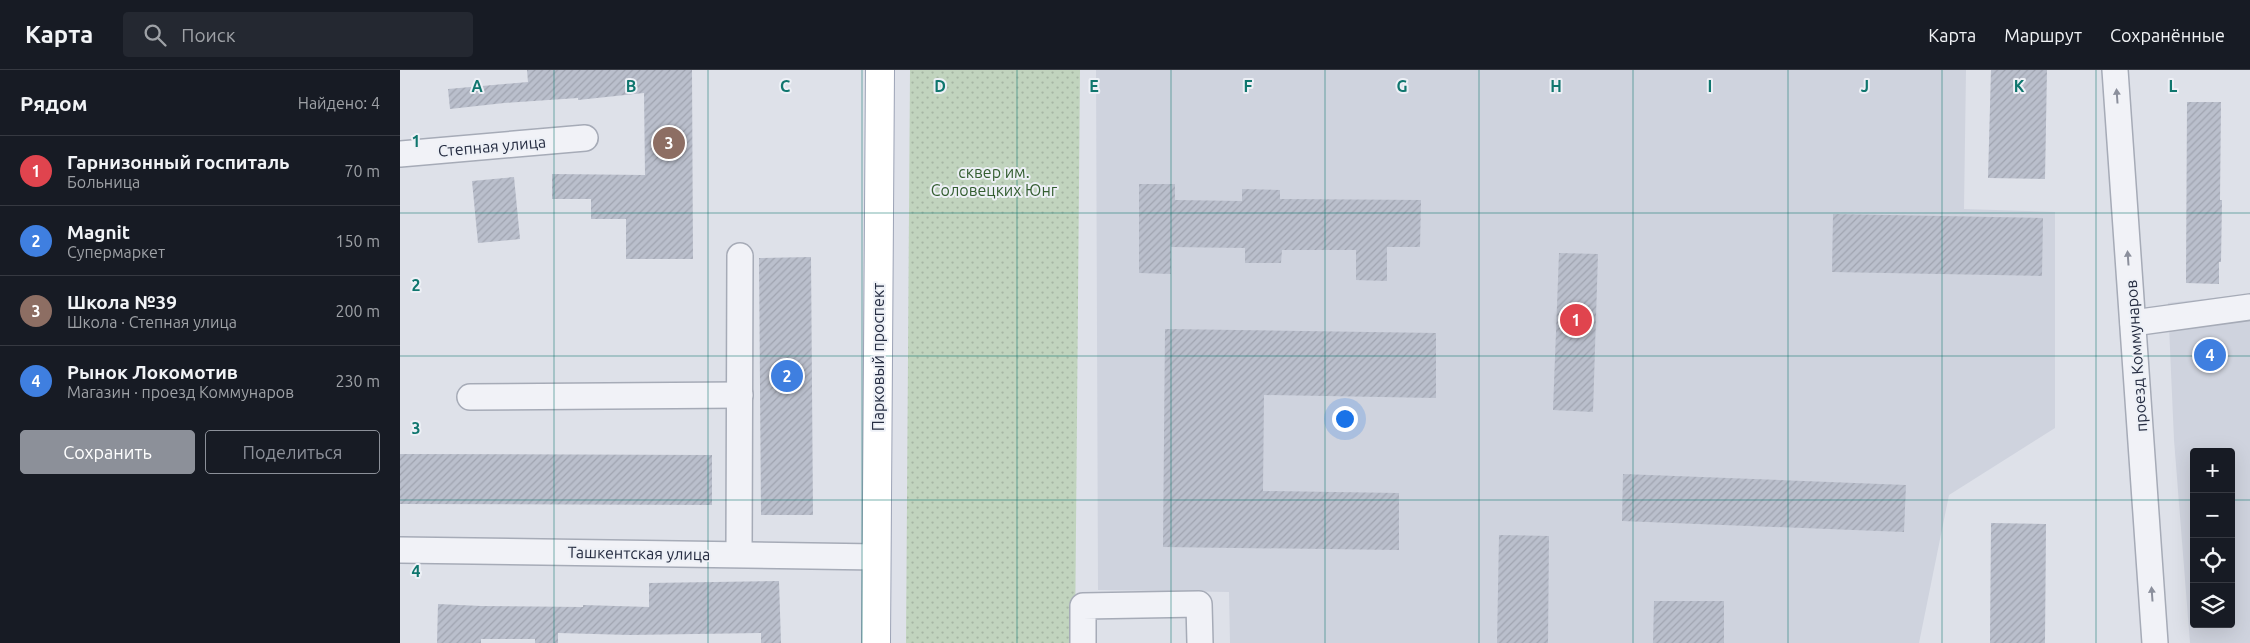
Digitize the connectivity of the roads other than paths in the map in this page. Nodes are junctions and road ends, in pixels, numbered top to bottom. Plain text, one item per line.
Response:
1 (880, 70) edge
2 (2115, 70) edge
3 (585, 138) dead end
4 (400, 154) edge
5 (740, 256) dead end
6 (2250, 307) edge
7 (2133, 323) junction
8 (740, 395) junction
9 (470, 397) dead end
10 (400, 550) edge
11 (739, 554) junction
12 (877, 557) junction
13 (876, 643) edge
14 (1083, 643) edge
15 (1200, 643) edge
16 (2155, 643) edge

1 - 12 main road, Парковый проспект
7 -> 2 street, проезд Коммунаров
3 - 4 street, Степная улица
5 - 8 street
6 - 7 street
16 -> 7 street, проезд Коммунаров
8 - 9 street
8 - 11 street
10 - 11 street, Ташкентская улица
11 - 12 street, Ташкентская улица
12 - 13 main road, Парковый проспект
14 - 15 street

